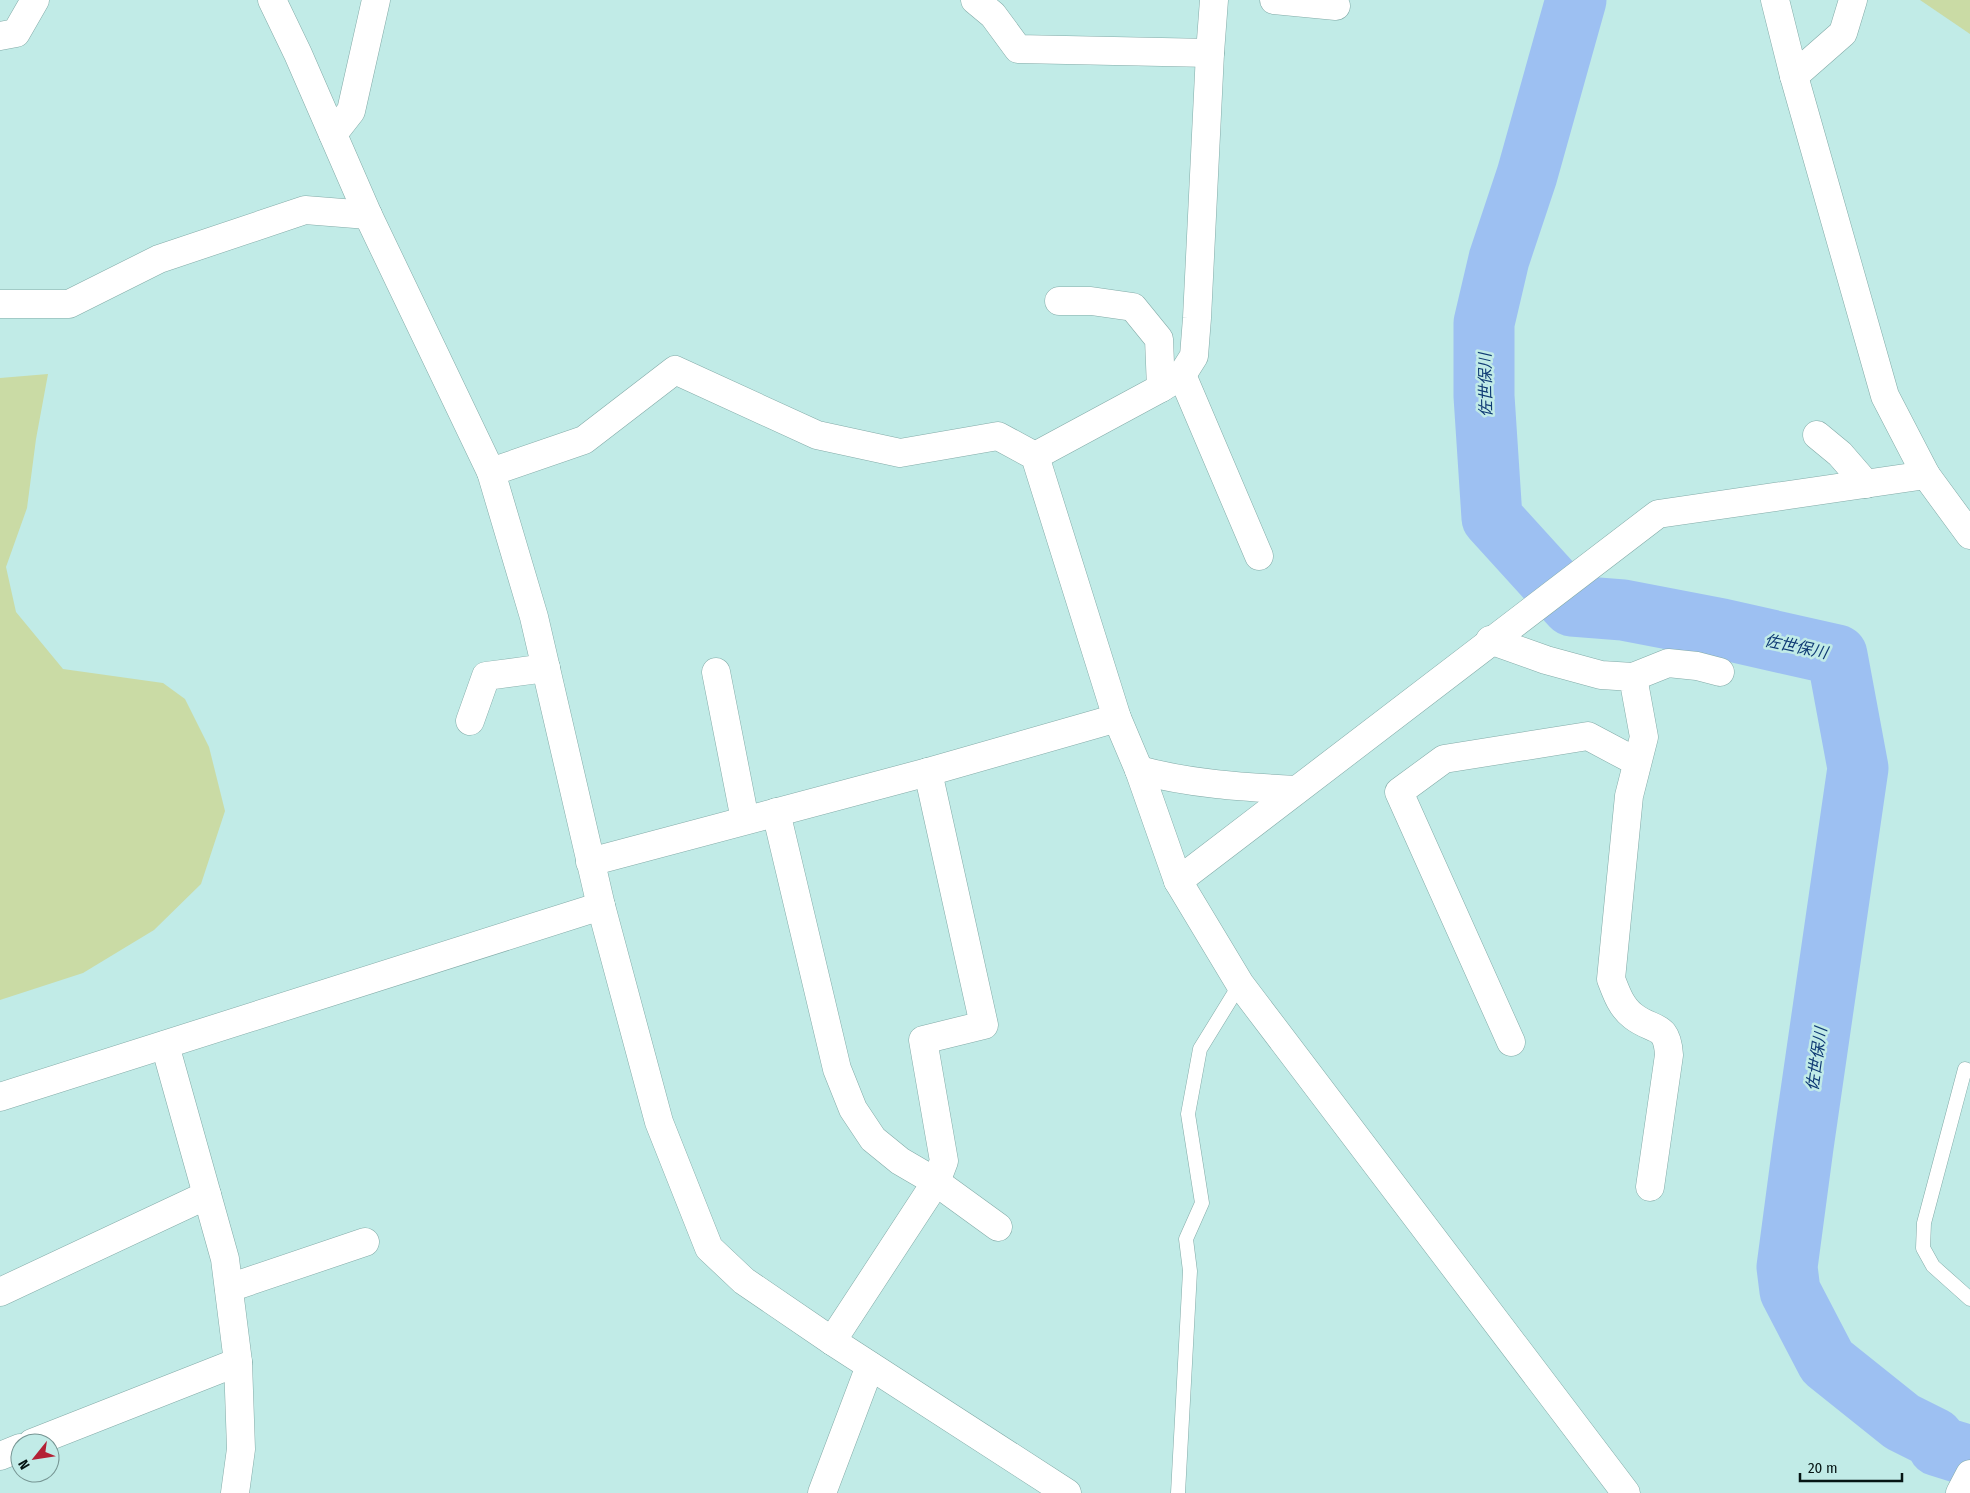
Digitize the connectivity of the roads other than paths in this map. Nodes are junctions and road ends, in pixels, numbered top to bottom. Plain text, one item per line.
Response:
1 (35, 0) edge
2 (272, 0) edge
3 (376, 0) edge
4 (975, 0) edge
5 (1214, 0) edge
6 (1274, 0) edge
7 (1775, 0) edge
8 (1853, 0) edge
9 (1336, 6) dead end
10 (0, 36) edge
11 (1210, 53) junction
12 (1794, 76) junction
13 (333, 134) junction
14 (368, 215) junction
15 (1059, 301) dead end
16 (0, 304) edge
17 (1171, 382) junction
18 (1817, 435) dead end
19 (1035, 456) junction
20 (491, 472) junction
21 (1926, 475) junction
22 (1866, 484) junction
23 (1970, 535) edge
24 (1259, 556) dead end
25 (1490, 640) junction
26 (546, 668) junction
27 (716, 672) dead end
28 (1720, 672) dead end
29 (1634, 677) junction
30 (1117, 718) junction
31 (470, 721) dead end
32 (1637, 762) junction
33 (1139, 770) junction
34 (928, 772) junction
35 (1296, 790) junction
36 (776, 812) junction
37 (746, 820) junction
38 (590, 862) junction
39 (1178, 880) junction
40 (601, 906) junction
41 (1240, 984) junction
42 (1511, 1042) dead end
43 (165, 1045) junction
44 (1970, 1071) edge
45 (0, 1097) edge
46 (936, 1182) junction
47 (1650, 1187) dead end
48 (207, 1195) junction
49 (998, 1227) dead end
50 (366, 1242) dead end
51 (229, 1288) junction
52 (0, 1292) edge
53 (1970, 1298) edge
54 (832, 1341) junction
55 (238, 1362) junction
56 (870, 1366) junction
57 (57, 1433) edge
58 (1970, 1474) edge
59 (234, 1493) edge
60 (822, 1493) edge
61 (1067, 1493) edge
62 (1178, 1493) edge
63 (1626, 1493) edge
64 (1960, 1493) edge

1 - 10 street
2 - 13 street
3 - 13 street
4 - 11 street
5 - 11 street
6 - 9 street
7 - 12 street
8 - 12 street
11 - 17 street
12 - 21 street
13 - 14 street
14 - 16 street
14 - 20 street
15 - 17 street
17 - 19 street
17 - 24 street
18 - 22 street
19 - 20 street
19 - 30 street
20 - 26 street
21 - 22 street
21 - 23 street
22 - 25 street
25 - 29 street
25 - 35 street
26 - 31 street
26 - 38 street
27 - 37 street
28 - 29 street
29 - 32 street
30 - 33 street
30 - 34 street
32 - 42 street
32 - 47 street
33 - 35 street
33 - 39 street
34 - 36 street
34 - 46 street
35 - 39 street
36 - 37 street
36 - 46 street
37 - 38 street
38 - 40 street
39 - 41 street
40 - 43 street
40 - 54 street
41 - 62 lane
41 - 63 street
43 - 45 street
43 - 48 street
44 - 53 lane
46 - 49 street
46 - 54 street
48 - 51 street
48 - 52 street
50 - 51 street
51 - 55 street
54 - 56 street
55 - 57 street
55 - 59 street
56 - 60 street
56 - 61 street
58 - 64 street

